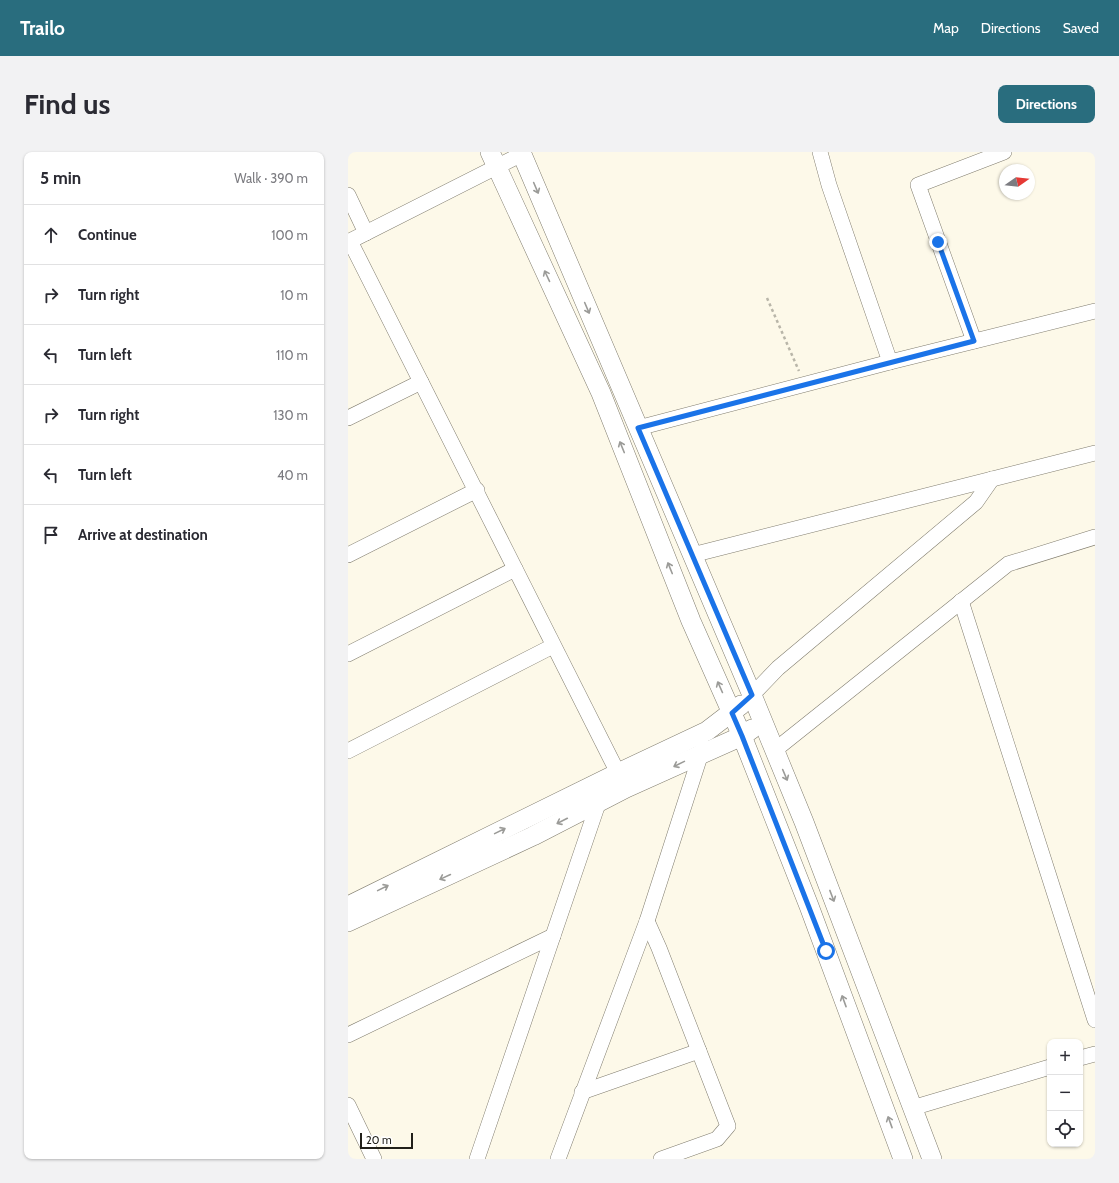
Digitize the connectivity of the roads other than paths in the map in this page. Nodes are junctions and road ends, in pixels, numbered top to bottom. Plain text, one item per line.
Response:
1 (820, 152) edge
2 (1004, 152) edge
3 (522, 153) edge
4 (493, 159) edge
5 (348, 195) edge
6 (366, 232) junction
7 (349, 241) edge
8 (1095, 311) edge
9 (974, 341) junction
10 (890, 362) junction
11 (422, 382) junction
12 (348, 418) edge
13 (638, 428) junction
14 (1095, 453) edge
15 (992, 479) junction
16 (477, 490) junction
17 (1095, 537) edge
18 (692, 554) junction
19 (348, 555) edge
20 (515, 569) junction
21 (961, 602) junction
22 (553, 646) junction
23 (348, 654) edge
24 (752, 695) junction
25 (732, 713) junction
26 (763, 721) junction
27 (707, 731) junction
28 (742, 736) junction
29 (775, 750) junction
30 (348, 751) edge
31 (701, 754) junction
32 (616, 780) junction
33 (599, 802) junction
34 (348, 906) edge
35 (647, 921) junction
36 (348, 922) edge
37 (553, 936) junction
38 (1095, 1020) edge
39 (348, 1035) edge
40 (699, 1051) junction
41 (1095, 1054) edge
42 (1083, 1057) edge
43 (1047, 1068) edge
44 (582, 1092) junction
45 (912, 1108) junction
46 (349, 1111) edge
47 (374, 1159) edge
48 (477, 1159) edge
49 (558, 1159) edge
50 (661, 1159) edge
51 (903, 1159) edge
52 (932, 1159) edge

1 - 10 street
2 - 9 street
3 - 4 street
3 -> 13 street
4 - 6 street
25 -> 4 street
5 - 6 street
6 - 7 street
7 - 11 street
8 - 9 street
9 - 10 street
10 - 13 street
11 - 12 street
11 - 16 street
13 - 18 street
14 - 15 street
15 - 18 street
15 - 24 street
16 - 19 street
16 - 20 street
17 - 21 street
18 - 24 street
20 - 22 street
20 - 23 street
21 - 29 street
21 - 38 street
22 - 30 street
22 - 32 street
24 - 25 street
24 - 26 street
25 - 27 street
25 - 28 street
26 - 28 street
26 - 29 street
27 - 31 street
27 - 32 street
28 - 31 street
51 -> 28 street
29 -> 45 street
31 -> 32 street
31 - 35 street
32 - 33 street
34 -> 32 street
33 -> 36 street
33 - 37 street
35 - 40 street
35 - 44 street
37 - 39 street
37 - 48 street
40 - 44 street
40 - 50 street
41 - 42 street
43 - 45 street
44 - 49 street
45 - 52 street
46 - 47 street

